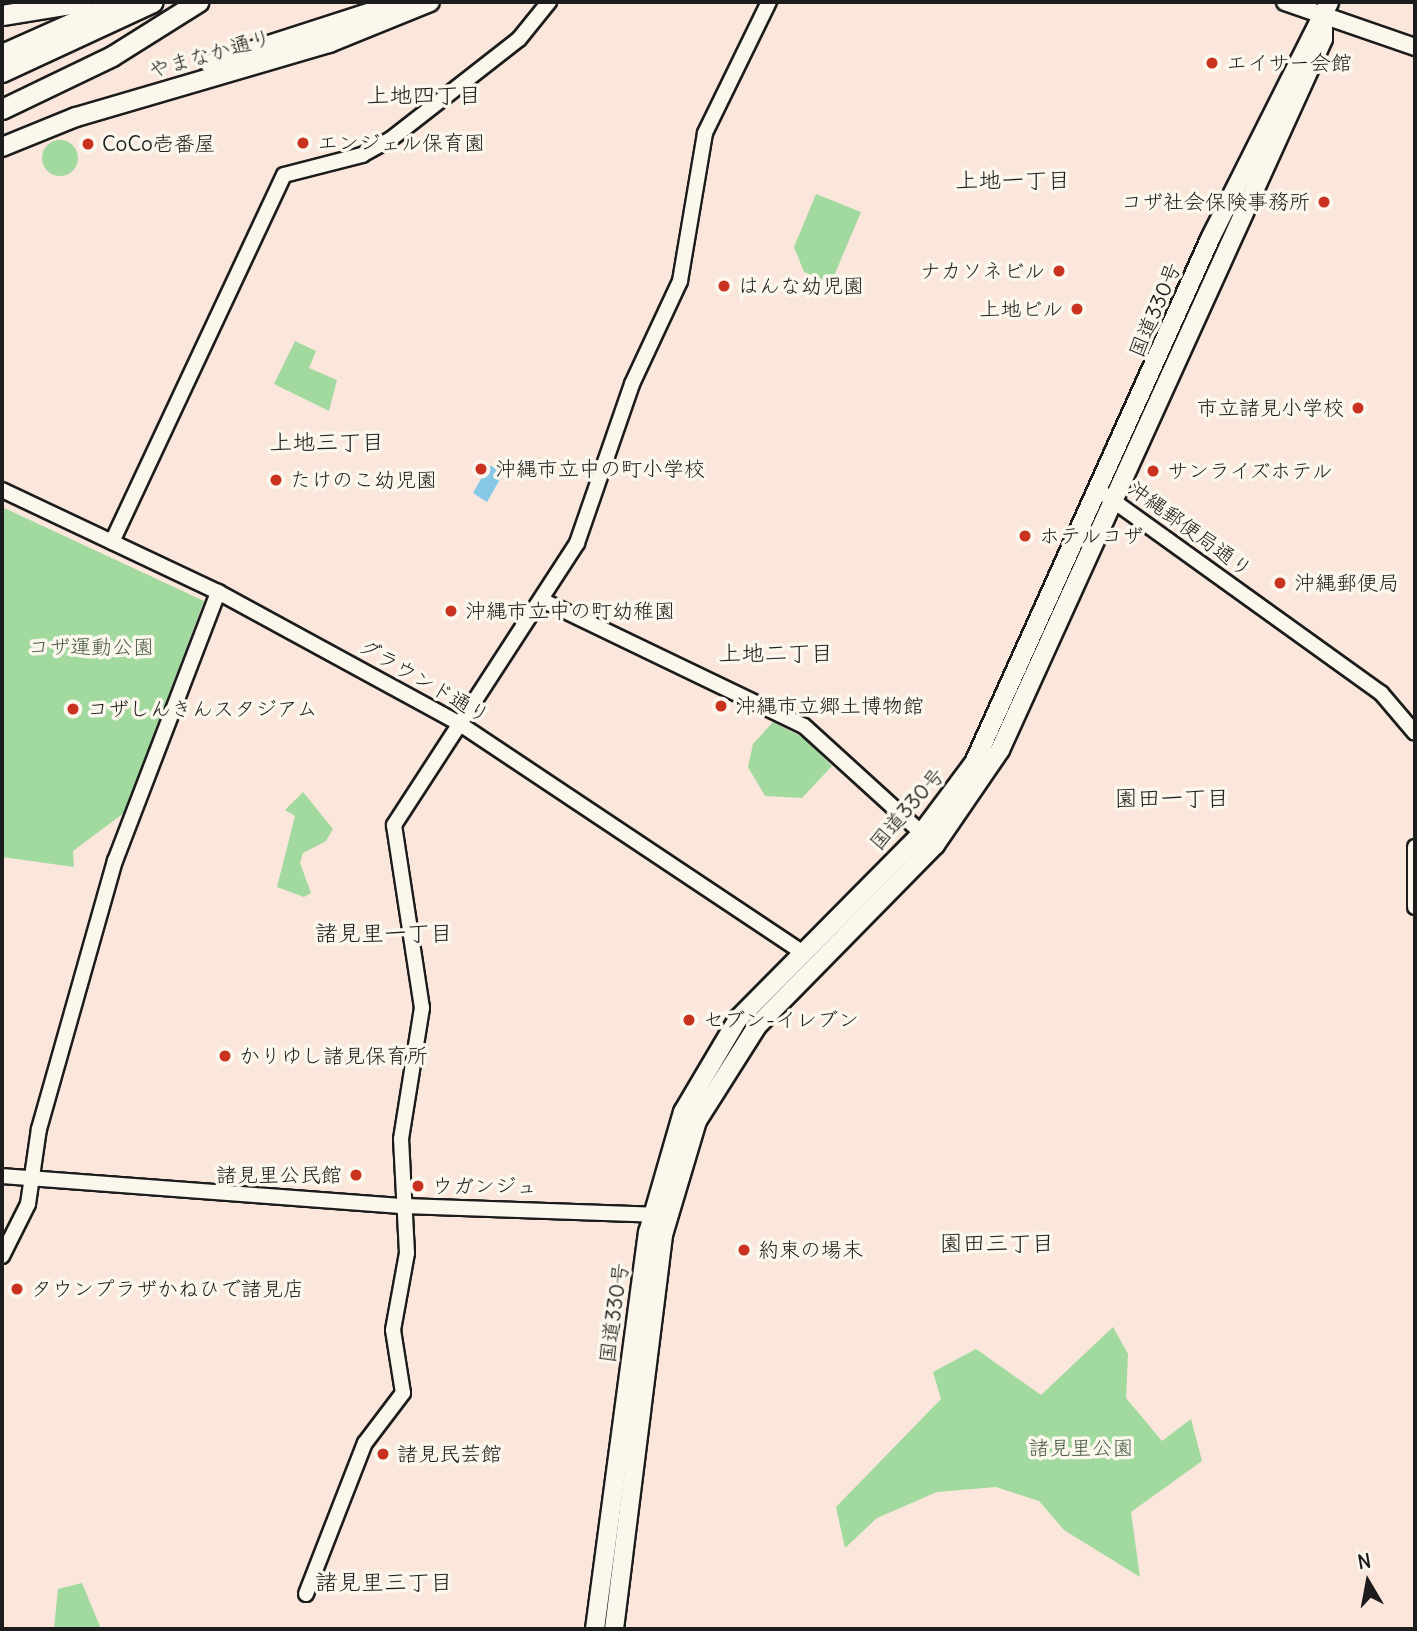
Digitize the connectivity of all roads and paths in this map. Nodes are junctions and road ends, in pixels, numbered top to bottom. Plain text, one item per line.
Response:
1 (82, 2) edge
2 (120, 2) edge
3 (153, 2) edge
4 (198, 2) edge
5 (402, 2) edge
6 (430, 2) edge
7 (550, 2) edge
8 (769, 2) edge
9 (1285, 2) edge
10 (1326, 9) edge
11 (2, 15) edge
12 (1415, 47) edge
13 (2, 54) edge
14 (2, 72) edge
15 (2, 109) edge
16 (2, 135) edge
17 (2, 148) edge
18 (2, 491) edge
19 (1108, 496) junction
20 (112, 542) junction
21 (218, 592) junction
22 (544, 601) junction
23 (460, 724) junction
24 (1415, 733) edge
25 (928, 839) junction
26 (1415, 847) edge
27 (1415, 907) edge
28 (801, 951) junction
29 (2, 1176) edge
30 (33, 1181) junction
31 (404, 1206) junction
32 (659, 1214) junction
33 (2, 1256) edge
34 (306, 1594) dead end
35 (595, 1629) edge
36 (614, 1629) edge

1 - 11 highway
2 - 13 highway
3 - 14 highway
4 - 15 highway
5 - 16 main road, やまなか通り
6 - 17 main road, やまなか通り
7 - 20 street
8 - 22 street
9 - 10 main road
10 - 12 main road
10 - 19 main road, 国道330号
18 - 20 street, グラウンド通り
19 - 24 street, 沖縄郵便局通り
19 - 25 main road, 国道330号
20 - 21 street, グラウンド通り
21 - 23 street, グラウンド通り
21 - 30 street
22 - 23 street
22 - 25 street
23 - 28 street, グラウンド通り
23 - 31 street
25 - 28 main road, 国道330号
25 - 32 main road, 国道330号
26 - 27 street
28 - 32 main road, 国道330号
29 - 30 street
30 - 31 street
30 - 33 street
31 - 32 street
31 - 34 street
32 - 35 main road, 国道330号
32 - 36 main road, 国道330号

